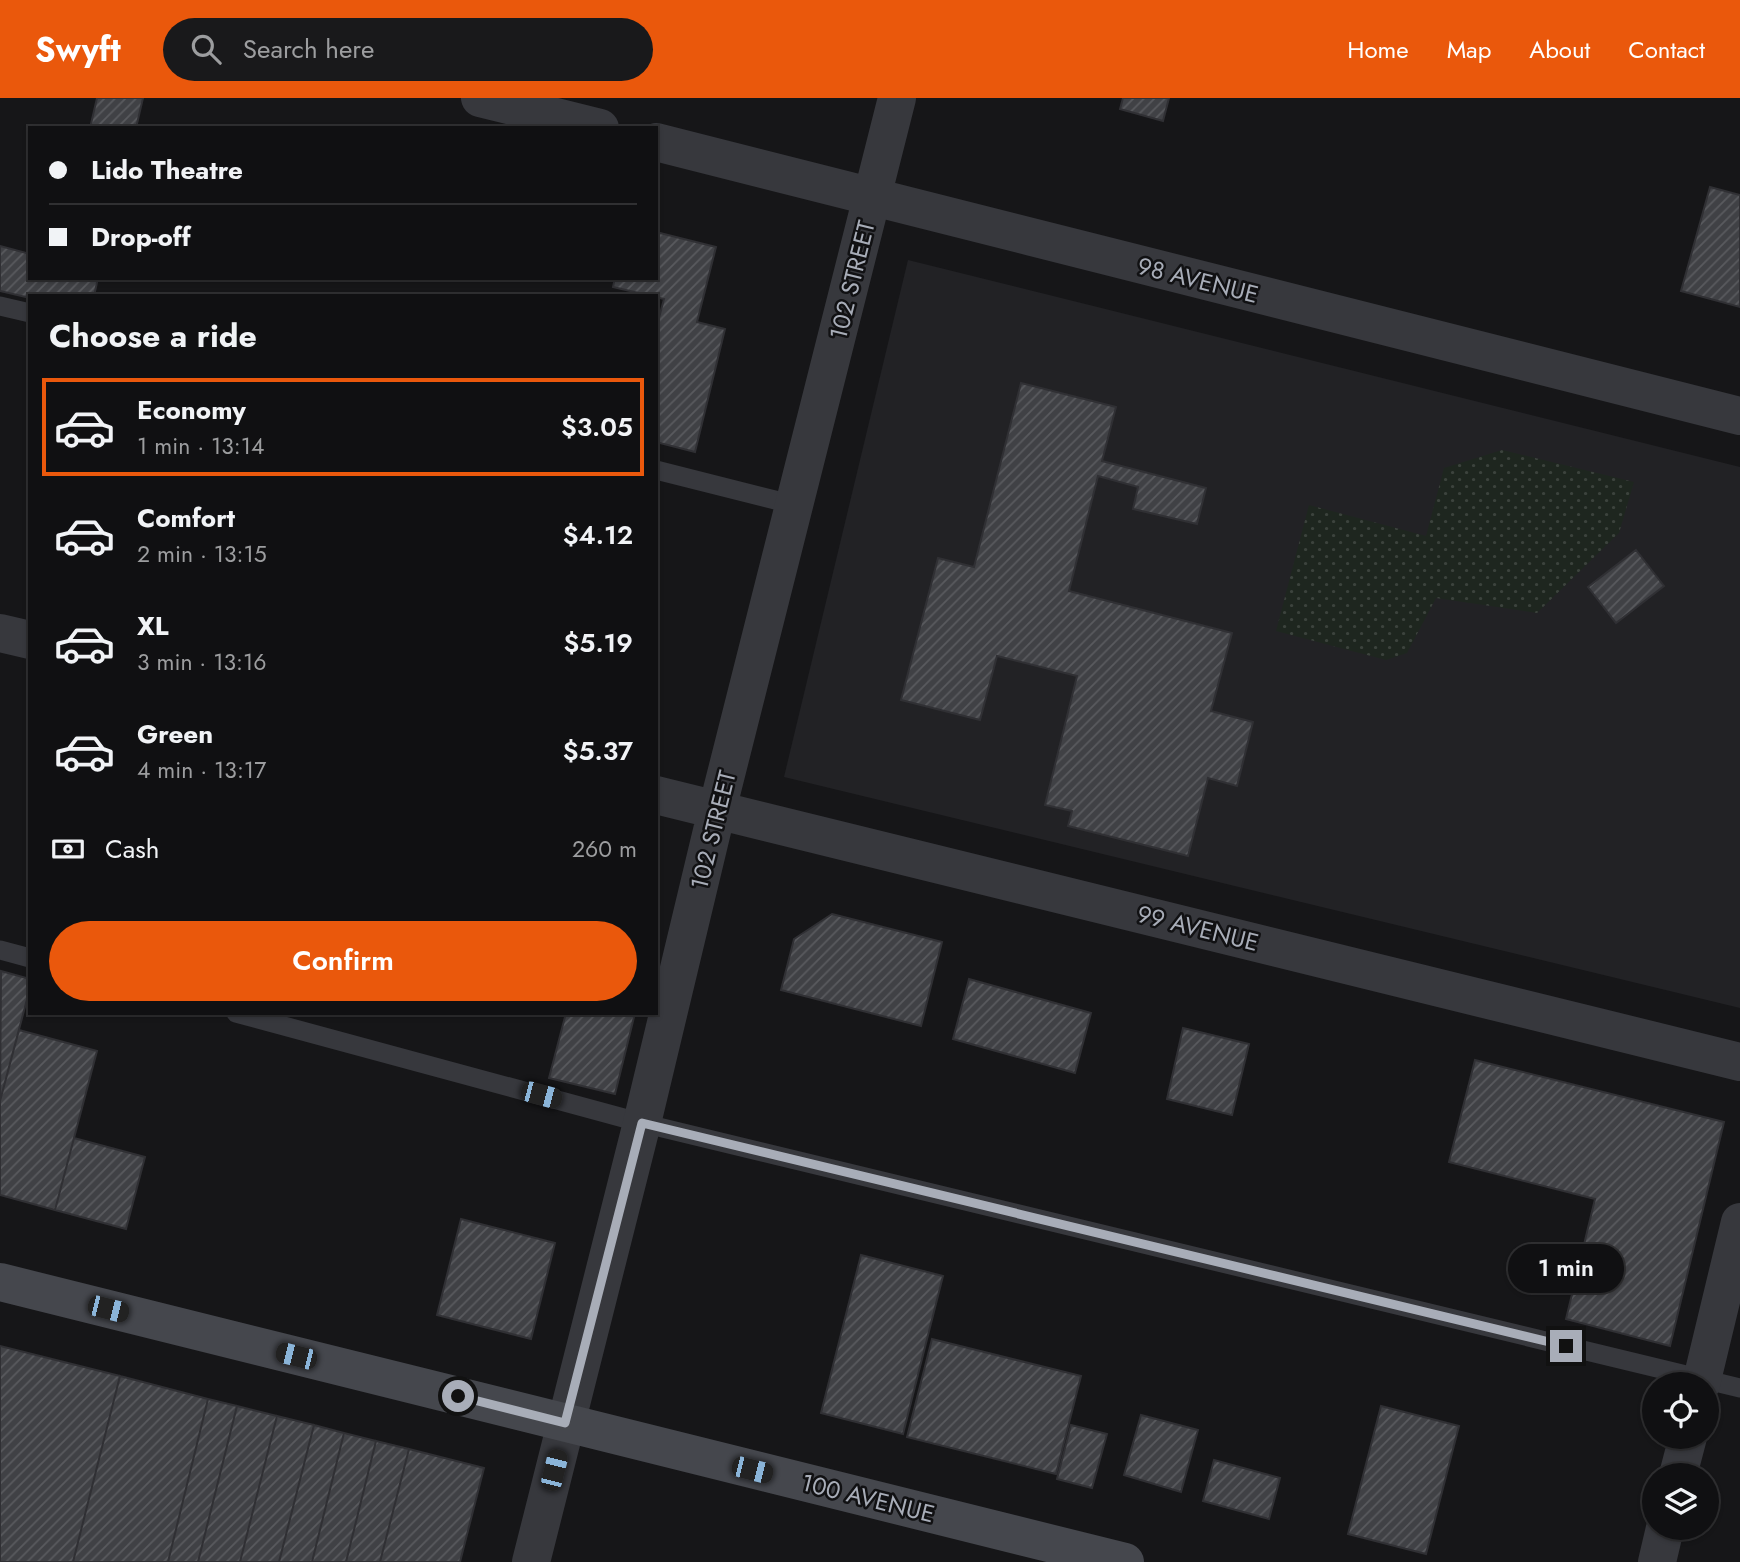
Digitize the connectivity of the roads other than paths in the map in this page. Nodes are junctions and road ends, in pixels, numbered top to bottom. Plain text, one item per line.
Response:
1 (480, 98) edge
2 (897, 98) edge
3 (565, 108) edge
4 (596, 126) edge
5 (658, 143) edge
6 (873, 199) junction
7 (0, 306) edge
8 (28, 313) edge
9 (1740, 416) edge
10 (658, 471) edge
11 (794, 505) junction
12 (0, 633) edge
13 (28, 640) edge
14 (658, 795) edge
15 (717, 810) junction
16 (0, 950) edge
17 (28, 957) edge
18 (243, 1015) edge
19 (1740, 1062) edge
20 (642, 1123) junction
21 (1740, 1222) edge
22 (0, 1282) edge
23 (1661, 1372) edge
24 (1704, 1372) edge
25 (1719, 1385) edge
26 (1740, 1388) edge
27 (565, 1423) junction
28 (1662, 1540) edge
29 (531, 1562) edge
30 (1125, 1562) edge
31 (1657, 1562) edge

1 - 3 street
2 - 6 street, 102 STREET
3 - 4 street
5 - 6 street, 98 AVENUE
6 - 9 street, 98 AVENUE
6 - 11 street, 102 STREET
7 - 8 lane
10 - 11 lane
11 - 15 street, 102 STREET
12 - 13 street
14 - 15 street, 99 AVENUE
15 - 19 street, 99 AVENUE
15 - 20 street, 102 STREET
16 - 17 lane
18 - 20 lane
20 - 23 lane
20 - 27 street, 102 STREET
21 - 24 street
22 - 27 main road, 100 AVENUE
25 - 26 lane
27 - 29 street, 102 STREET
27 - 30 main road, 100 AVENUE
28 - 31 street

